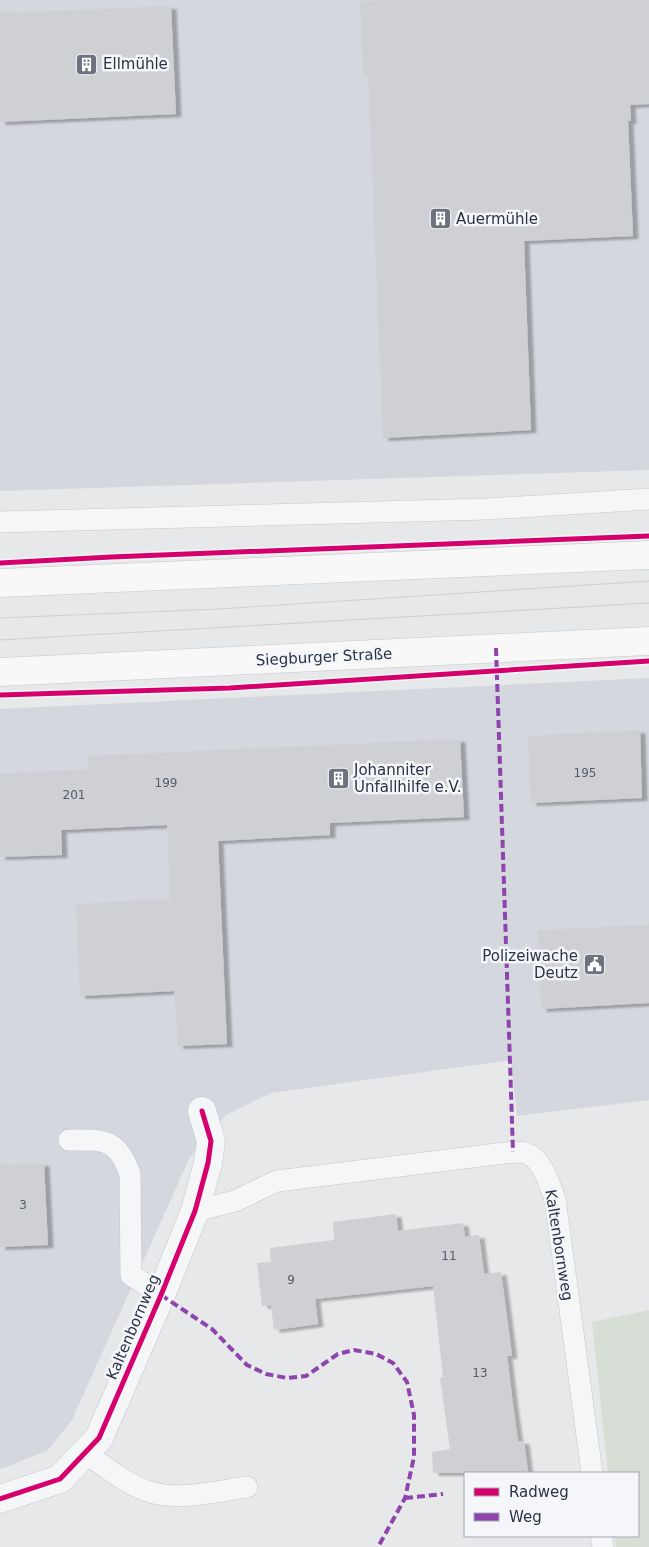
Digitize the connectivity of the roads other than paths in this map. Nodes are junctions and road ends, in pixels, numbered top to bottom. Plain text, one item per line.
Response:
1 (649, 499) edge
2 (0, 522) edge
3 (649, 555) edge
4 (0, 583) edge
5 (649, 641) edge
6 (0, 672) edge
7 (202, 1111) dead end
8 (69, 1140) dead end
9 (195, 1210) junction
10 (161, 1295) junction
11 (85, 1453) junction
12 (592, 1472) edge
13 (247, 1487) dead end
14 (0, 1499) edge

1 - 2 lane
3 - 4 main road
5 - 6 main road, Siegburger Straße
7 - 9 street, Kaltenbornweg
8 - 10 lane
9 - 10 street, Kaltenbornweg
9 - 12 lane, Kaltenbornweg
10 - 11 street, Kaltenbornweg
11 - 13 lane
11 - 14 street, Kaltenbornweg

